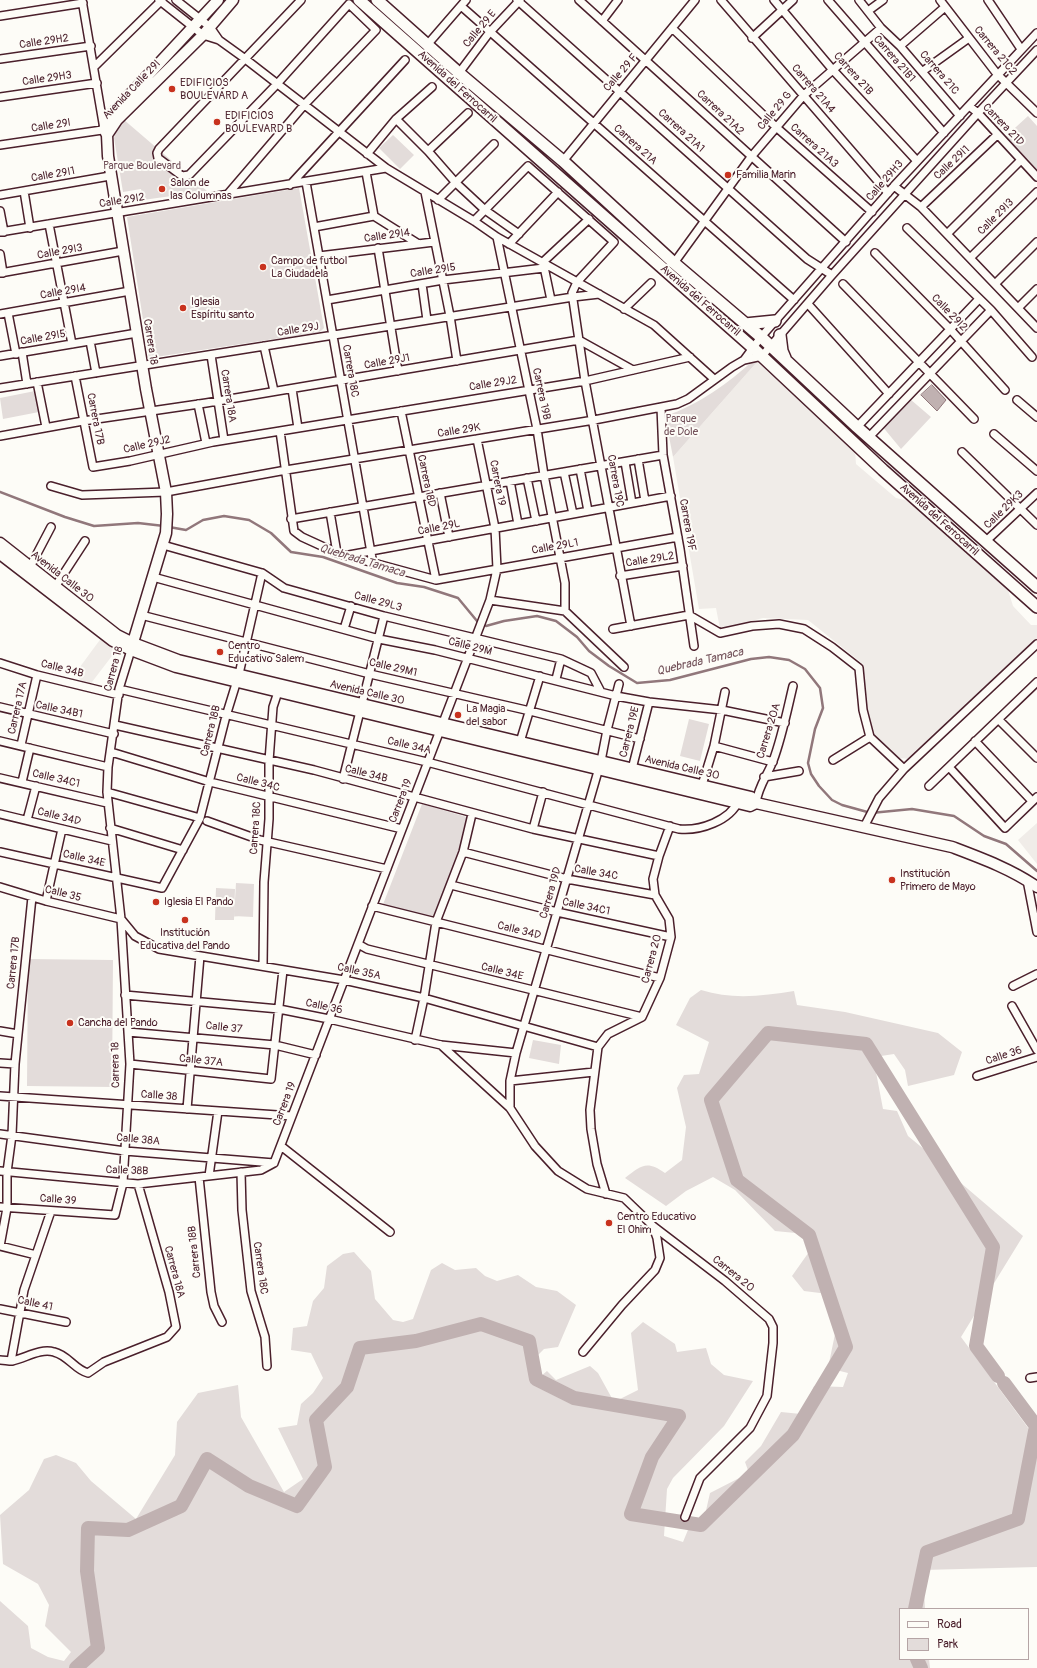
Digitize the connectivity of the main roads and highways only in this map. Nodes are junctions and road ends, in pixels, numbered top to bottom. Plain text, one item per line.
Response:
1 (218, 0) edge
2 (233, 0) edge
3 (359, 0) edge
4 (377, 0) edge
5 (107, 131) junction
6 (775, 321) road end
7 (745, 324) junction
8 (780, 335) road end
9 (786, 360) junction
10 (0, 543) edge
11 (0, 554) edge
12 (1037, 587) edge
13 (1036, 605) edge
14 (132, 647) junction
15 (238, 678) junction
16 (362, 708) junction
17 (441, 727) junction
18 (600, 766) junction
19 (739, 799) junction
20 (1037, 887) edge

1 - 5 main road, Avenida Calle 29I
2 - 5 main road, Avenida Calle 29I
3 - 13 main road, Avenida del Ferrocarril
4 - 7 main road, Avenida del Ferrocarril
5 - 14 main road, Carrera 18
6 - 7 main road
7 - 9 main road, Avenida del Ferrocarril
8 - 9 main road
9 - 12 main road, Avenida del Ferrocarril
10 - 14 main road, Avenida Calle 30
11 - 14 main road, Avenida Calle 30
14 - 15 main road, Avenida Calle 30
15 - 16 main road, Avenida Calle 30
15 - 16 main road, Avenida Calle 30
16 - 17 main road, Avenida Calle 30
17 - 18 main road, Avenida Calle 30
17 - 18 main road, Avenida Calle 30
18 - 19 main road, Avenida Calle 30
18 - 19 main road, Avenida Calle 30
19 - 20 main road, Avenida Calle 30

